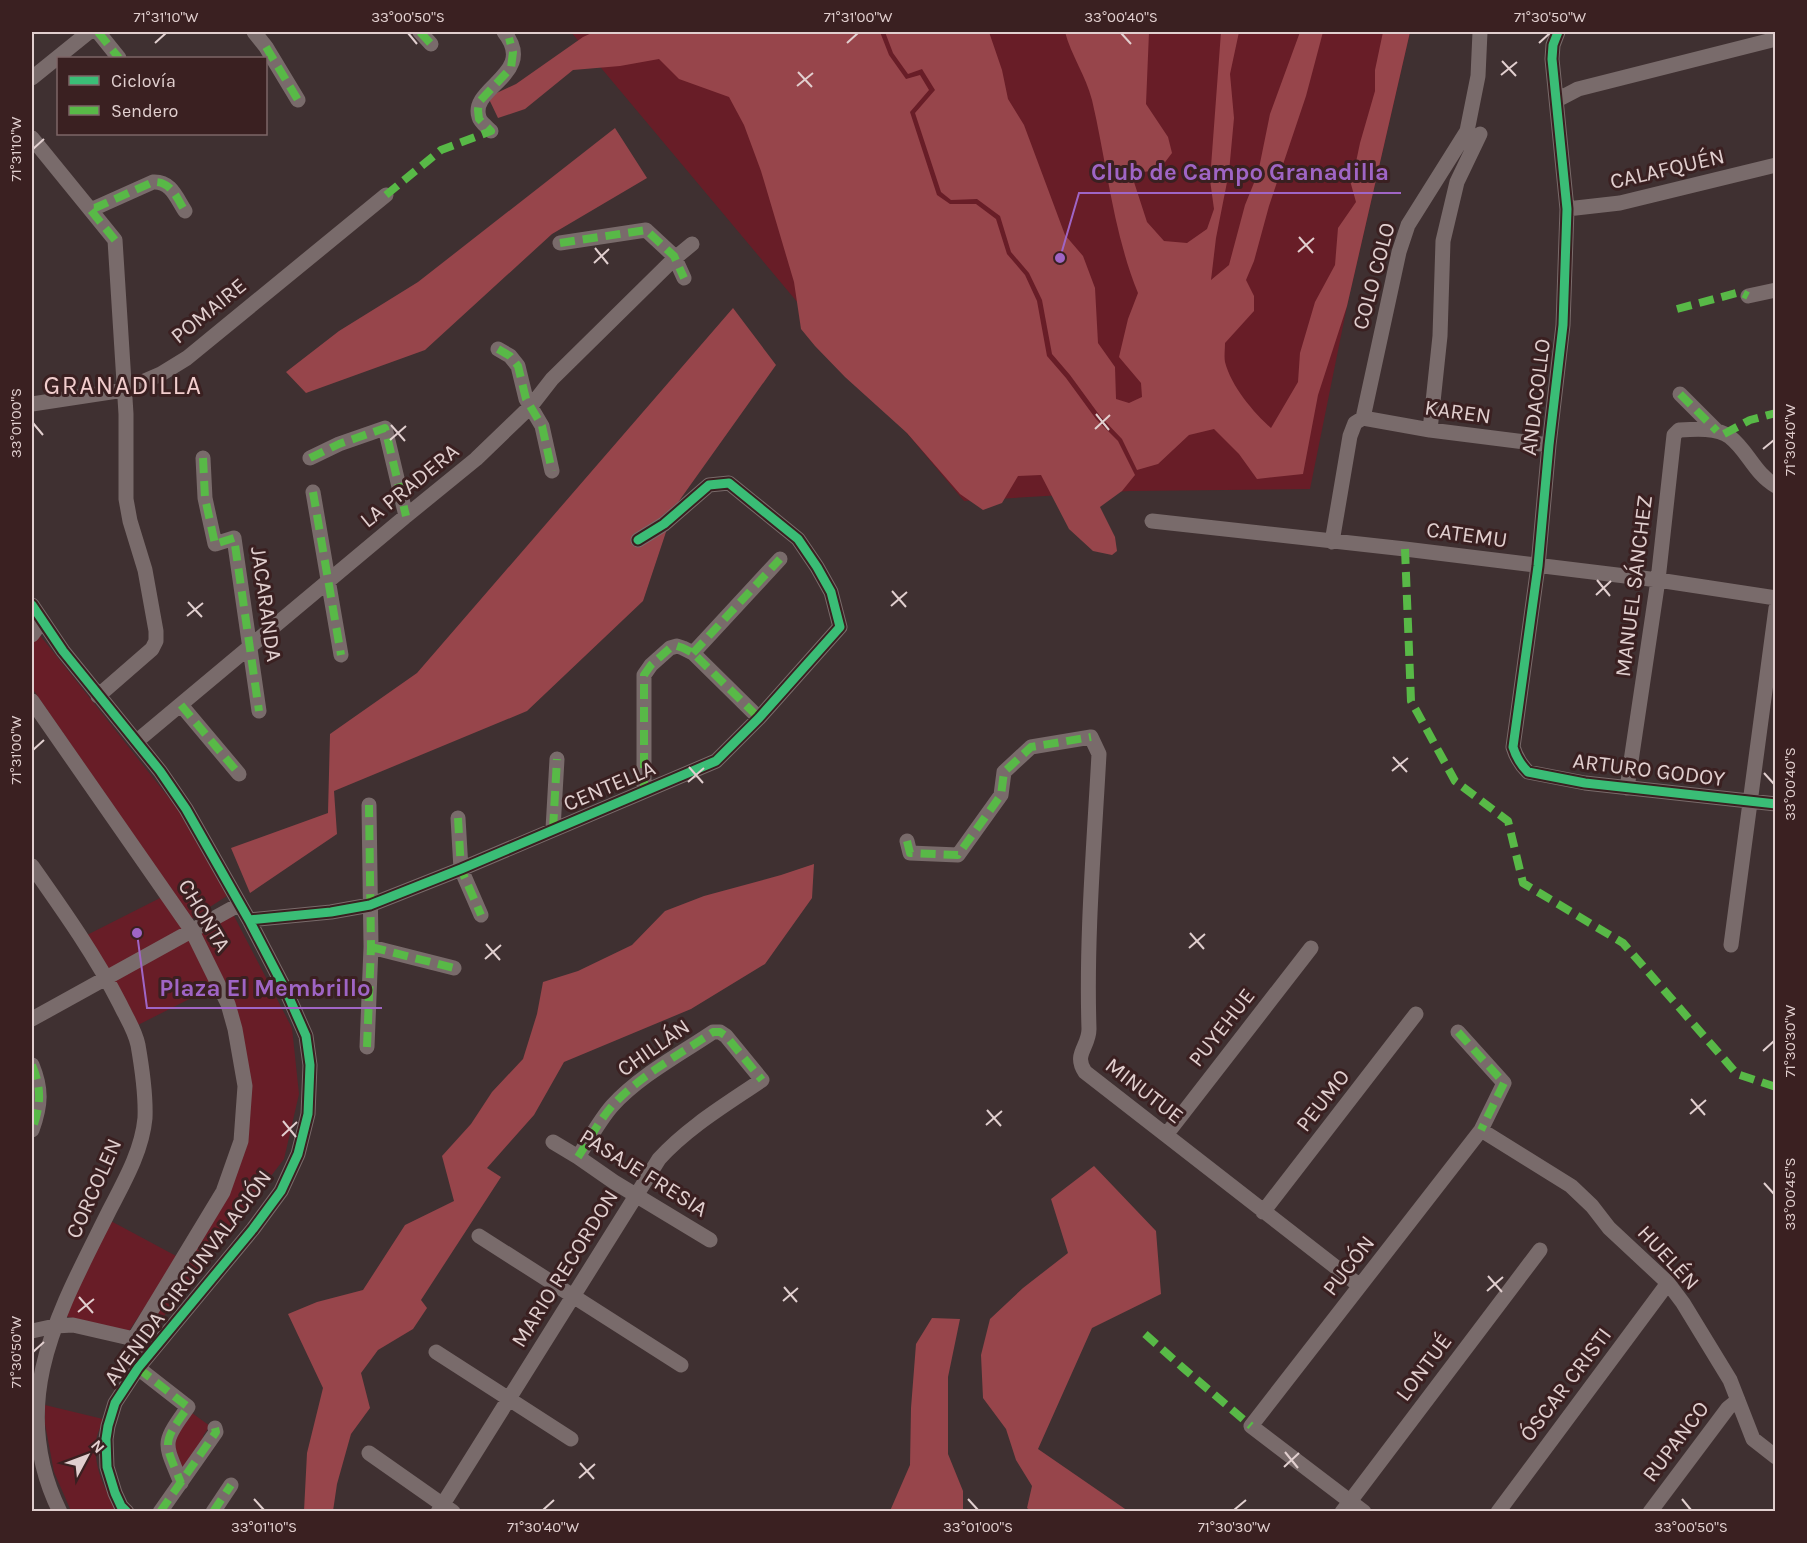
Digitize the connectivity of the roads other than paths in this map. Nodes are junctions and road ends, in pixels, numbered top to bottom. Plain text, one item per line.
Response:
1 (89, 32) edge
2 (98, 32) edge
3 (254, 32) edge
4 (420, 32) edge
5 (1480, 32) edge
6 (1558, 32) edge
7 (506, 35) edge
8 (1776, 39) edge
9 (431, 44) dead end
10 (58, 57) edge
11 (118, 57) edge
12 (57, 58) edge
13 (32, 78) edge
14 (298, 100) dead end
15 (1557, 100) junction
16 (491, 131) dead end
17 (1480, 134) dead end
18 (32, 138) edge
19 (1776, 165) edge
20 (386, 195) dead end
21 (89, 208) junction
22 (1567, 209) junction
23 (185, 211) dead end
24 (560, 243) dead end
25 (692, 244) dead end
26 (675, 258) junction
27 (684, 278) dead end
28 (1776, 290) edge
29 (1748, 296) dead end
30 (498, 349) dead end
31 (124, 390) junction
32 (1680, 394) dead end
33 (32, 404) edge
34 (531, 406) junction
35 (1362, 418) junction
36 (1430, 430) junction
37 (1720, 433) junction
38 (1549, 445) junction
39 (203, 458) dead end
40 (310, 458) dead end
41 (552, 471) dead end
42 (1776, 486) edge
43 (313, 492) dead end
44 (406, 516) junction
45 (1152, 522) dead end
46 (638, 540) dead end
47 (1332, 542) junction
48 (780, 559) dead end
49 (1538, 566) junction
50 (1658, 580) junction
51 (328, 581) junction
52 (1776, 598) edge
53 (32, 605) edge
54 (1776, 608) edge
55 (42, 621) junction
56 (32, 635) edge
57 (251, 647) junction
58 (693, 653) junction
59 (341, 655) dead end
60 (98, 696) junction
61 (32, 701) edge
62 (181, 705) junction
63 (259, 711) dead end
64 (759, 718) junction
65 (137, 741) junction
66 (557, 759) dead end
67 (1521, 766) joint
68 (239, 774) dead end
69 (1627, 788) junction
70 (644, 791) junction
71 (1750, 801) junction
72 (369, 804) dead end
73 (1776, 804) edge
74 (458, 818) dead end
75 (554, 829) junction
76 (907, 841) dead end
77 (32, 866) edge
78 (461, 869) junction
79 (240, 904) junction
80 (370, 905) junction
81 (481, 915) dead end
82 (249, 920) junction
83 (192, 931) junction
84 (1731, 945) dead end
85 (371, 947) junction
86 (1311, 948) dead end
87 (454, 968) dead end
88 (106, 978) junction
89 (1416, 1014) dead end
90 (32, 1019) edge
91 (1458, 1032) dead end
92 (367, 1047) dead end
93 (32, 1065) edge
94 (762, 1080) joint
95 (32, 1130) edge
96 (1481, 1130) junction
97 (1166, 1135) junction
98 (553, 1142) dead end
99 (578, 1157) junction
100 (638, 1195) junction
101 (1263, 1212) junction
102 (479, 1236) dead end
103 (710, 1240) dead end
104 (1540, 1250) dead end
105 (1668, 1282) junction
106 (1360, 1286) junction
107 (574, 1297) junction
108 (55, 1326) junction
109 (32, 1331) edge
110 (134, 1339) junction
111 (436, 1352) dead end
112 (152, 1353) junction
113 (681, 1365) dead end
114 (138, 1368) junction
115 (509, 1398) junction
116 (1738, 1400) junction
117 (215, 1428) dead end
118 (571, 1439) dead end
119 (369, 1453) dead end
120 (1776, 1457) edge
121 (181, 1483) junction
122 (231, 1485) dead end
123 (1344, 1508) edge
124 (444, 1509) edge
125 (60, 1512) edge
126 (127, 1512) edge
127 (160, 1512) edge
128 (213, 1512) edge
129 (1364, 1512) edge
130 (1498, 1512) edge
131 (1650, 1512) edge

1 - 10 street
2 - 11 street
3 - 14 street
4 - 9 street
5 - 35 street, COLO COLO
6 - 15 street, ANDACOLLO
7 - 16 street
8 - 15 street
12 - 13 street
15 - 22 street, ANDACOLLO
17 - 36 street
18 - 21 street
19 - 22 street, CALAFQUÉN
20 - 31 street, POMAIRE
21 - 23 street
21 - 31 street
22 - 38 street, ANDACOLLO
24 - 26 street
25 - 26 street, LA PRADERA
26 - 27 street
26 - 34 street, LA PRADERA
28 - 29 street
30 - 34 street
31 - 33 street, POMAIRE
31 - 60 street
32 - 37 street
34 - 41 street
34 - 44 street, LA PRADERA
35 - 36 street, KAREN
35 - 47 street, COLO COLO
36 - 38 street, KAREN
37 - 42 street
37 - 50 street, MANUEL SÁNCHEZ
38 - 49 street, ANDACOLLO
39 - 57 street, JACARANDA
40 - 44 street
43 - 51 street
44 - 51 street, LA PRADERA
45 - 47 street, CATEMU
46 - 64 street, CENTELLA
47 - 49 street, CATEMU
48 - 58 street
49 - 50 street, CATEMU
49 - 67 street, ANDACOLLO
50 - 52 street, CATEMU
50 - 69 street, MANUEL SÁNCHEZ
51 - 57 street, LA PRADERA
51 - 59 street
53 - 55 street, AVENIDA CIRCUNVALACIÓN
54 - 71 street
55 - 56 street
55 - 60 street, AVENIDA CIRCUNVALACIÓN
57 - 62 street, LA PRADERA
57 - 63 street, JACARANDA
58 - 64 street
58 - 70 street
60 - 65 street, AVENIDA CIRCUNVALACIÓN
61 - 83 street, CHONTA
62 - 65 street, LA PRADERA
62 - 68 street
64 - 70 street, CENTELLA
65 - 79 street, AVENIDA CIRCUNVALACIÓN
66 - 75 street
67 - 69 street, ARTURO GODOY
69 - 71 street, ARTURO GODOY
70 - 75 street, CENTELLA
71 - 73 street, ARTURO GODOY
71 - 84 street
72 - 80 street
74 - 78 street
75 - 78 street, CENTELLA
76 - 97 street, MINUTUE
77 - 88 street, CORCOLEN
78 - 80 street, CENTELLA
78 - 81 street
79 - 82 street, AVENIDA CIRCUNVALACIÓN
79 - 83 street
80 - 82 street, CENTELLA
80 - 85 street
82 - 112 street, AVENIDA CIRCUNVALACIÓN
83 - 88 street
83 - 110 street, CHONTA
85 - 87 street
85 - 92 street
86 - 97 street, PUYEHUE
88 - 90 street
88 - 108 street, CORCOLEN
89 - 101 street, PEUMO
91 - 96 street, PUCÓN
93 - 95 street
94 - 99 street, CHILLÁN
94 - 100 street, MARIO RECORDON
96 - 105 street, HUELÉN
96 - 106 street, PUCÓN
97 - 101 street, MINUTUE
98 - 99 street, PASAJE FRESIA
99 - 100 street, PASAJE FRESIA
100 - 103 street, PASAJE FRESIA
100 - 107 street, MARIO RECORDON
101 - 106 street, MINUTUE
102 - 107 street
104 - 123 street, LONTUÉ
105 - 116 street, HUELÉN
105 - 130 street, ÓSCAR CRISTI
106 - 123 street, PUCÓN
107 - 113 street
107 - 115 street, MARIO RECORDON
108 - 109 street
108 - 110 street
108 - 125 street, CORCOLEN
110 - 112 street
111 - 115 street
112 - 114 street, AVENIDA CIRCUNVALACIÓN
114 - 121 street
114 - 126 street, AVENIDA CIRCUNVALACIÓN
115 - 118 street
115 - 124 street, MARIO RECORDON
116 - 120 street, HUELÉN
116 - 131 street, RUPANCO
117 - 121 street
119 - 124 street
121 - 127 street
122 - 128 street
123 - 129 street

